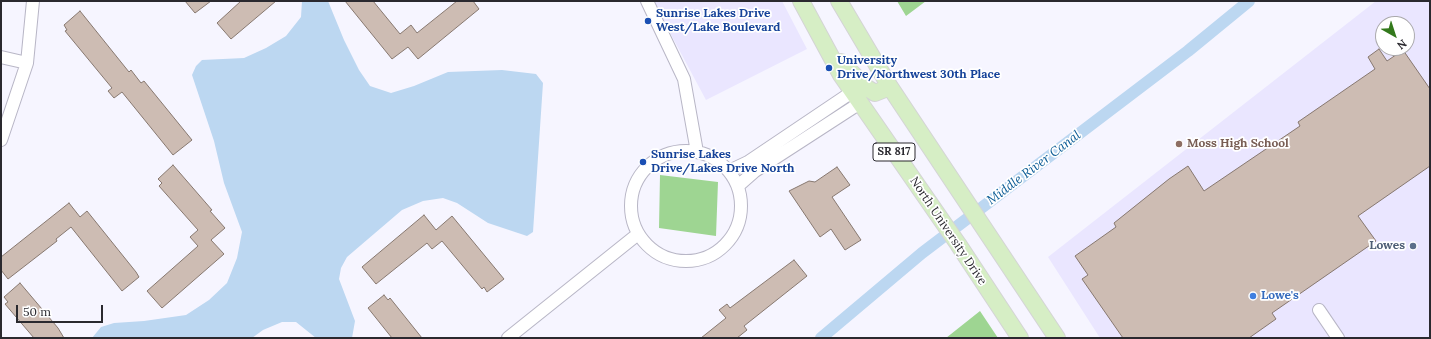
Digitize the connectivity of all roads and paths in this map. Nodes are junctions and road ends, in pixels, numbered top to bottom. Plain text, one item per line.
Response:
1 (32, 1) edge
2 (647, 1) edge
3 (801, 1) edge
4 (839, 1) edge
5 (825, 46) junction
6 (1, 57) edge
7 (27, 63) junction
8 (890, 88) junction
9 (856, 98) junction
10 (1, 140) edge
11 (697, 152) junction
12 (729, 171) junction
13 (738, 186) junction
14 (638, 234) junction
15 (1319, 310) dead end
16 (508, 338) edge
17 (1020, 338) edge
18 (1057, 338) edge
19 (1338, 338) edge

1 - 7 street
2 - 11 street
3 - 5 main road, North University Drive / SR 817
4 - 8 main road, SR 817
5 - 8 main road
5 - 9 main road, North University Drive / SR 817
6 - 7 street
7 - 10 street
8 - 18 main road, SR 817
9 - 12 street
9 - 13 street
9 - 17 main road, North University Drive / SR 817
11 - 12 street
11 - 14 street
12 - 13 street
13 - 14 street
14 - 16 street
15 - 19 street

